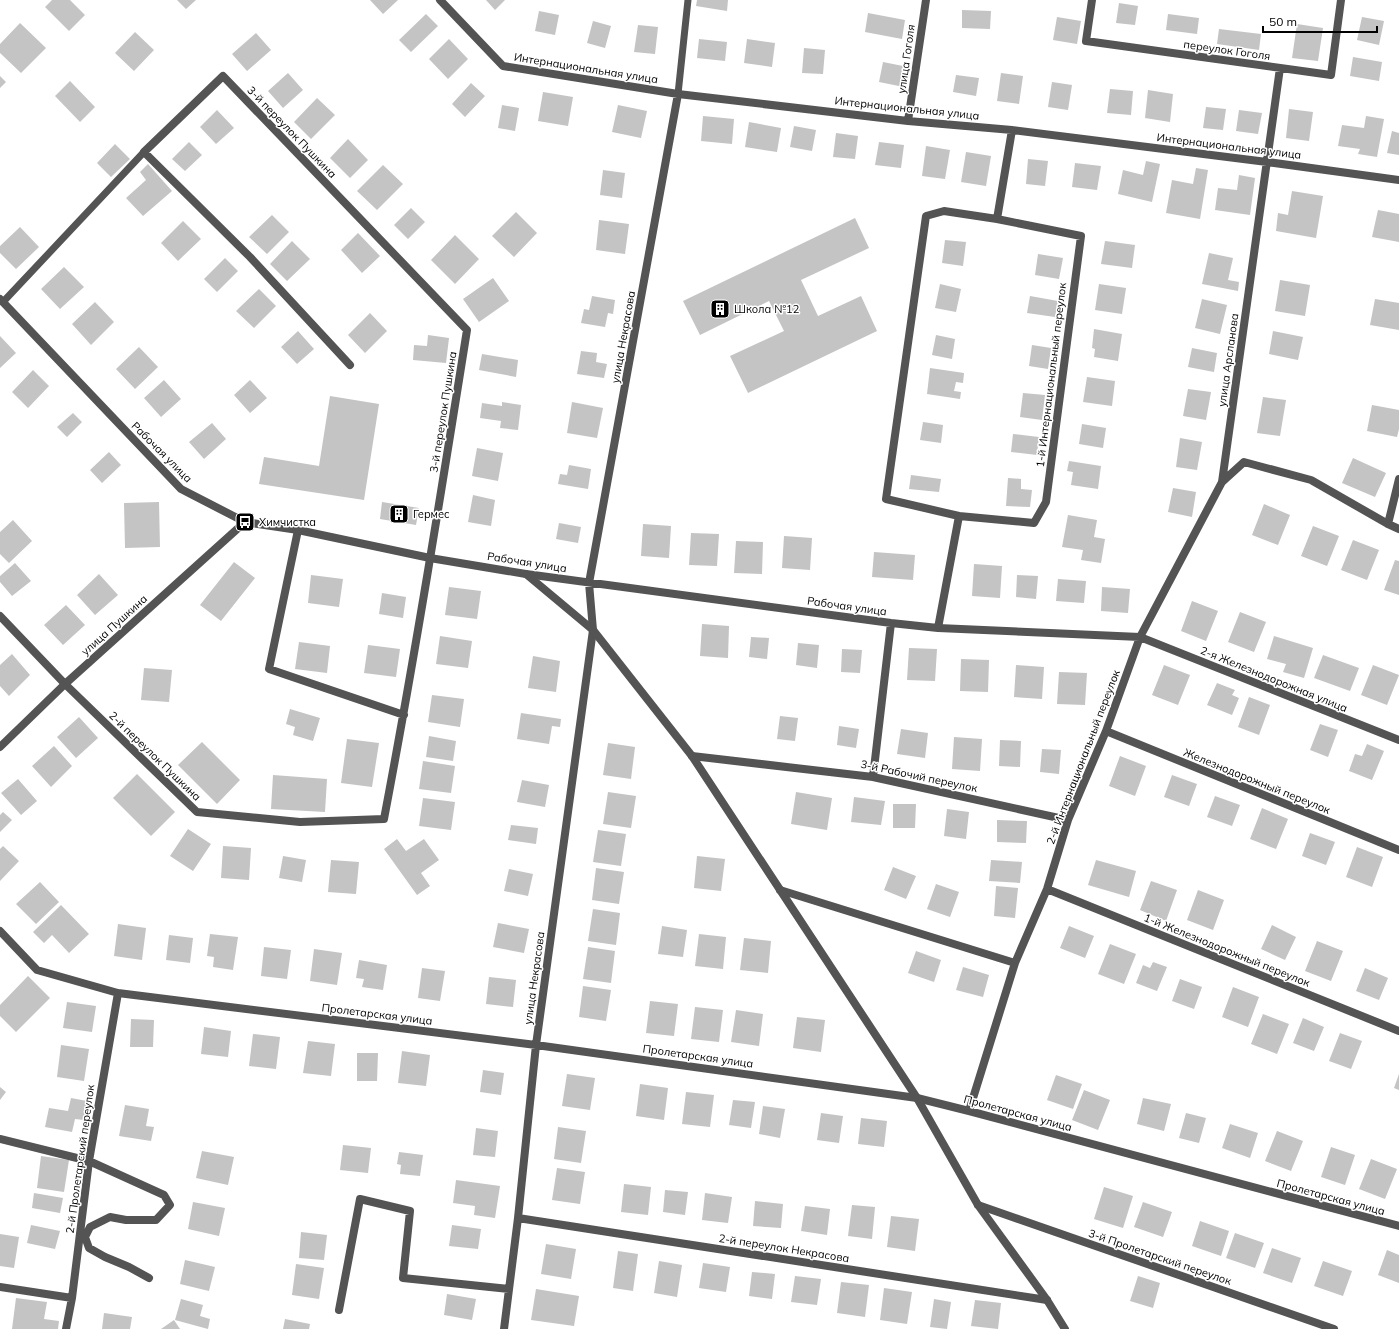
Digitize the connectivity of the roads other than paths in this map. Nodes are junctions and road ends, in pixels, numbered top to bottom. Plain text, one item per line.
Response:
1 (440, 0) edge
2 (688, 0) edge
3 (926, 0) edge
4 (1092, 0) edge
5 (1341, 0) edge
6 (1280, 68) junction
7 (678, 94) junction
8 (908, 121) junction
9 (1012, 130) junction
10 (144, 152) junction
11 (1267, 162) junction
12 (1399, 180) edge
13 (997, 219) junction
14 (1, 302) edge
15 (350, 365) dead end
16 (1399, 479) edge
17 (1222, 482) junction
18 (959, 516) junction
19 (245, 522) junction
20 (1388, 524) junction
21 (1399, 529) edge
22 (298, 530) junction
23 (430, 558) junction
24 (526, 574) junction
25 (589, 583) junction
26 (0, 616) edge
27 (891, 623) junction
28 (938, 628) junction
29 (593, 630) junction
30 (1140, 638) junction
31 (65, 684) junction
32 (404, 715) junction
33 (1106, 731) junction
34 (1399, 740) edge
35 (0, 747) edge
36 (692, 756) junction
37 (874, 777) junction
38 (1068, 820) junction
39 (1399, 850) edge
40 (1047, 889) junction
41 (780, 890) junction
42 (0, 931) edge
43 (1015, 963) junction
44 (118, 993) junction
45 (1399, 1031) edge
46 (536, 1045) junction
47 (917, 1098) junction
48 (969, 1111) junction
49 (0, 1139) edge
50 (89, 1161) junction
51 (978, 1205) junction
52 (518, 1218) junction
53 (1399, 1226) edge
54 (149, 1278) dead end
55 (0, 1287) edge
56 (508, 1289) junction
57 (72, 1298) junction
58 (1047, 1300) junction
59 (339, 1310) dead end
60 (66, 1329) edge
61 (504, 1329) edge
62 (1065, 1329) edge
63 (1334, 1329) edge

1 - 7 street, Интернациональная улица
2 - 7 lane
3 - 8 street, улица Гоголя
4 - 6 street, переулок Гоголя
5 - 6 street, переулок Гоголя
6 - 11 street, улица Арсланова
7 - 8 street, Интернациональная улица
7 - 25 street, улица Некрасова
8 - 9 street, Интернациональная улица
9 - 11 street, Интернациональная улица
9 - 13 street
10 - 14 lane
10 - 15 street
10 - 23 street, 3-й переулок Пушкина
11 - 12 street, Интернациональная улица
11 - 17 street, улица Арсланова
13 - 18 street, 1-й Интернациональный переулок
13 - 18 street, 1-й Интернациональный переулок
14 - 19 street, Рабочая улица
16 - 20 street
17 - 20 street
17 - 30 street, улица Арсланова
18 - 28 street
19 - 22 street, Рабочая улица
19 - 31 street, улица Пушкина
20 - 21 street
22 - 23 street, Рабочая улица
22 - 32 street
23 - 24 street, Рабочая улица
23 - 32 street, 2-й переулок Пушкина
24 - 25 street, Рабочая улица
24 - 29 street
25 - 27 street, Рабочая улица
25 - 29 street, улица Некрасова
26 - 31 street, 2-й переулок Пушкина
27 - 28 street, Рабочая улица
27 - 37 street
28 - 30 street, Рабочая улица
29 - 36 street
29 - 46 street, улица Некрасова
30 - 33 street, 2-й Интернациональный переулок
30 - 34 street, 2-я Железнодорожная улица
31 - 32 street, 2-й переулок Пушкина
31 - 35 street, улица Пушкина
33 - 38 street, 2-й Интернациональный переулок
33 - 39 street, Железнодорожный переулок
36 - 37 street, 3-й Рабочий переулок
36 - 41 street
37 - 38 street, 3-й Рабочий переулок
38 - 40 street, 2-й Интернациональный переулок
40 - 43 street, 2-й Интернациональный переулок
40 - 45 street, 1-й Железнодорожный переулок
41 - 43 street
41 - 47 street
42 - 44 street, Пролетарская улица
43 - 48 street, 2-й Интернациональный переулок
44 - 46 street, Пролетарская улица
44 - 50 street, 2-й Пролетарский переулок
46 - 47 street, Пролетарская улица
46 - 52 street, улица Некрасова
47 - 48 street, Пролетарская улица
47 - 51 street
48 - 53 street, Пролетарская улица
49 - 50 street
50 - 54 street
50 - 57 street, 2-й Пролетарский переулок
51 - 58 street
51 - 63 street, 3-й Пролетарский переулок
52 - 56 street, улица Некрасова
52 - 58 street, 2-й переулок Некрасова
55 - 57 street
56 - 59 street
56 - 61 street, улица Некрасова
57 - 60 street, 2-й Пролетарский переулок
58 - 62 street

